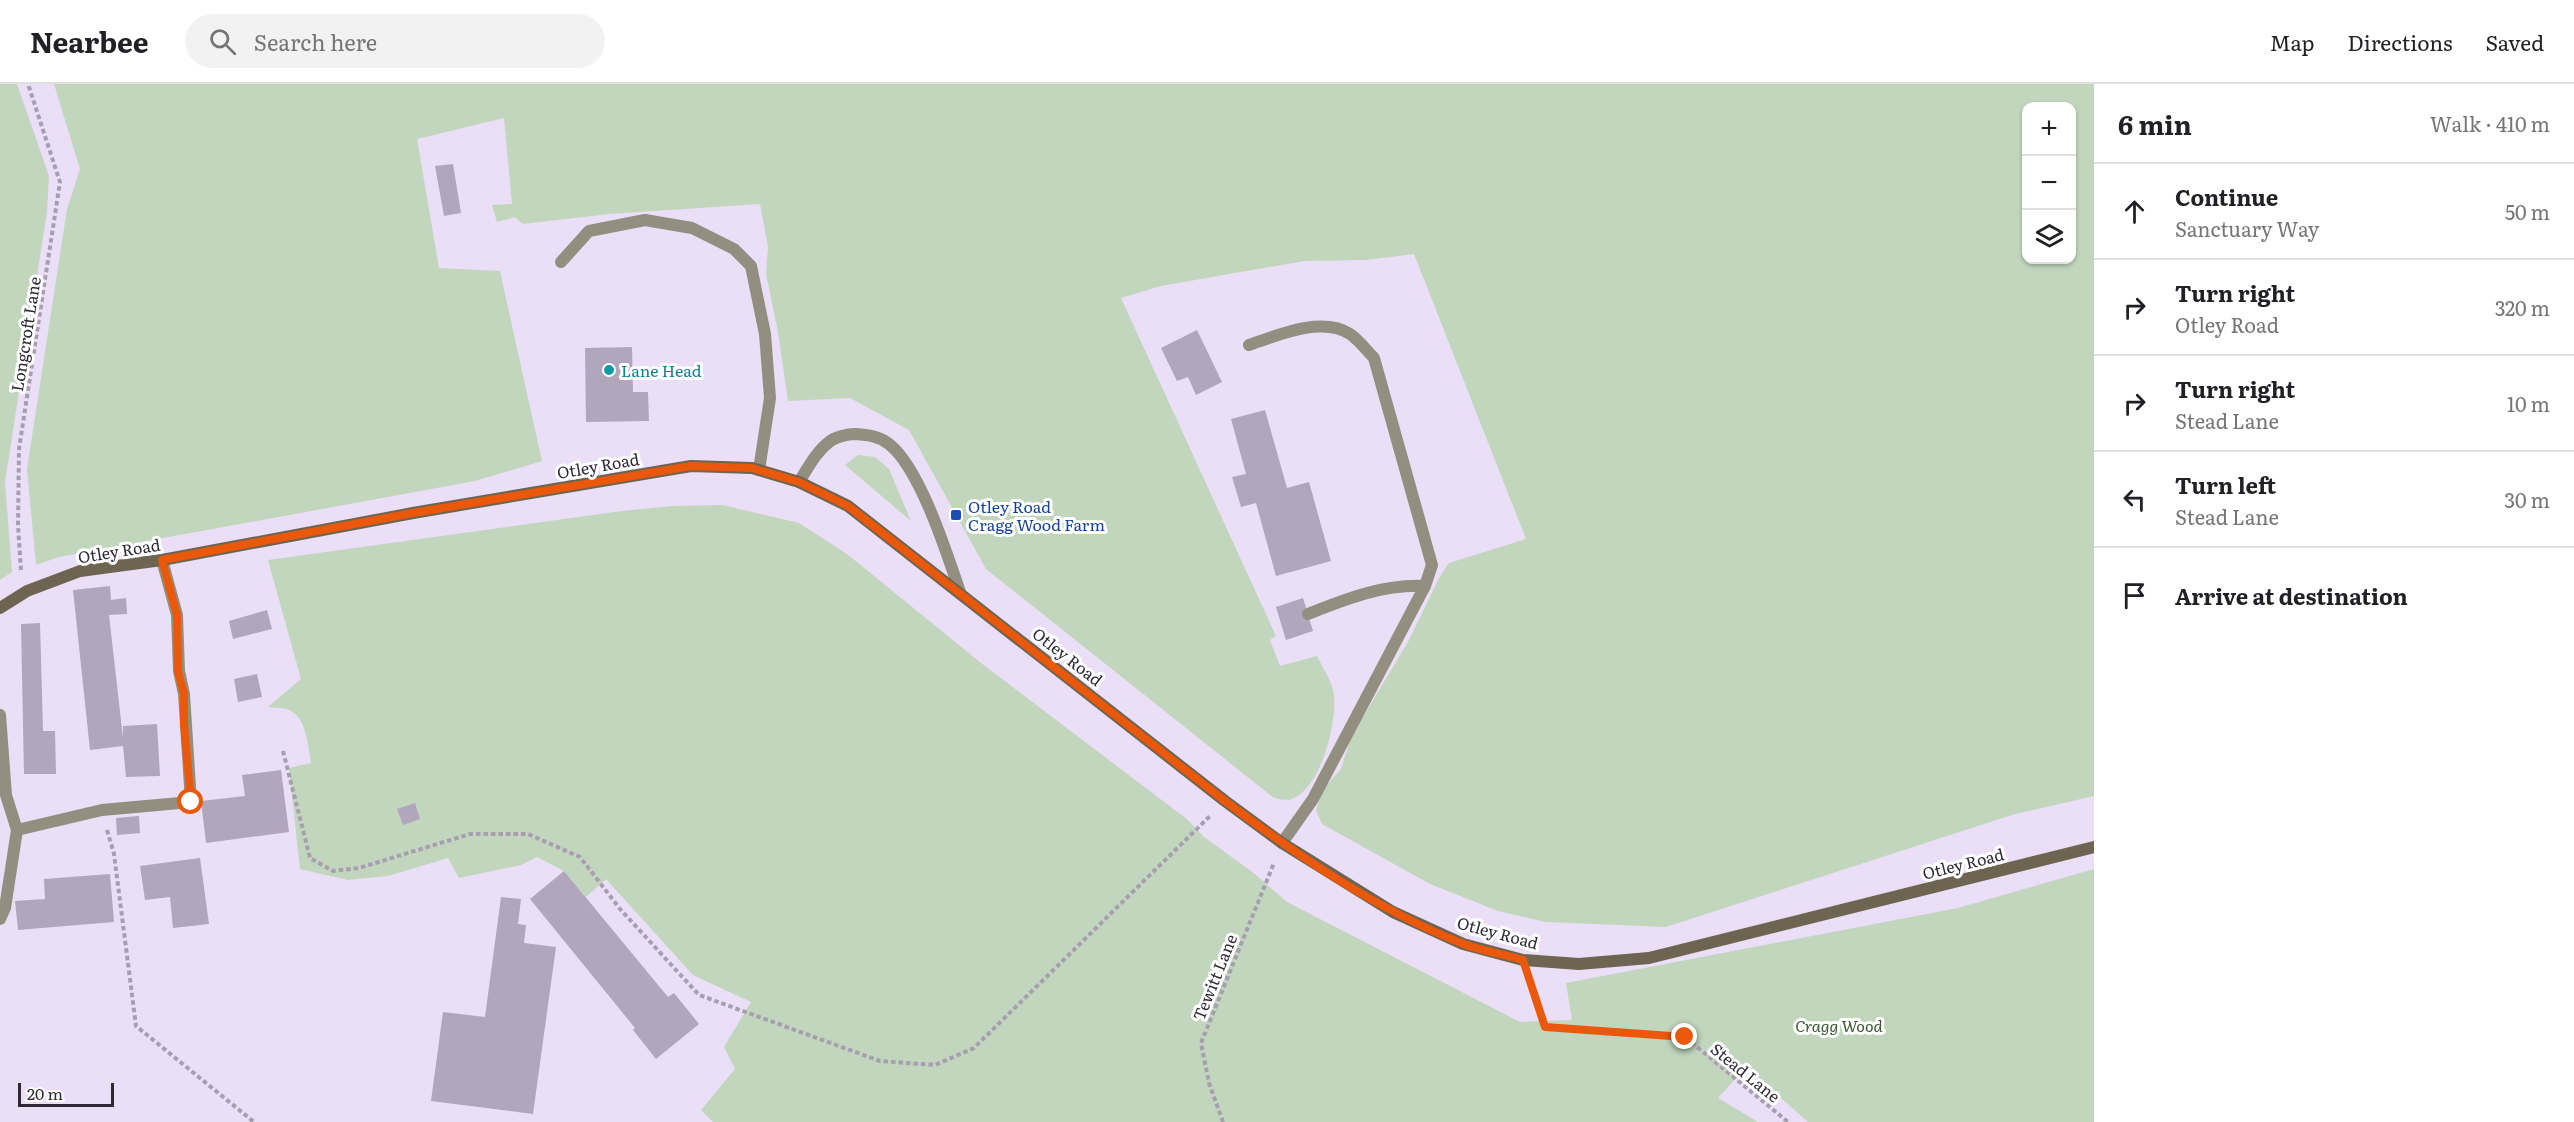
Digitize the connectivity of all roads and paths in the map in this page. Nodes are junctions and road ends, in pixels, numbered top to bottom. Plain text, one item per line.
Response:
1 (28, 84) edge
2 (561, 262) dead end
3 (1249, 345) dead end
4 (759, 470) junction
5 (799, 482) junction
6 (162, 560) junction
7 (1425, 586) junction
8 (27, 591) junction
9 (960, 592) junction
10 (0, 608) edge
11 (1308, 614) dead end
12 (0, 715) edge
13 (283, 751) dead end
14 (1225, 801) junction
15 (102, 810) junction
16 (17, 830) junction
17 (1282, 843) junction
18 (2094, 847) edge
19 (0, 919) edge
20 (1523, 960) junction
21 (254, 1122) edge
22 (1223, 1122) edge
23 (1788, 1122) edge

1 - 8 path, Longcroft Lane
2 - 4 street
3 - 7 street
4 - 5 street, Otley Road
4 - 6 street, Otley Road
5 - 9 street, Otley Road
5 - 9 street
6 - 8 street, Otley Road
6 - 15 street
7 - 11 street
7 - 17 street
8 - 10 street, Otley Road
9 - 14 street, Otley Road
12 - 16 street
13 - 14 path
14 - 17 street, Otley Road
15 - 16 street
15 - 21 path
16 - 19 street
17 - 20 street, Otley Road
17 - 22 path, Tewitt Lane
18 - 20 street, Otley Road
20 - 23 path, Stead Lane

